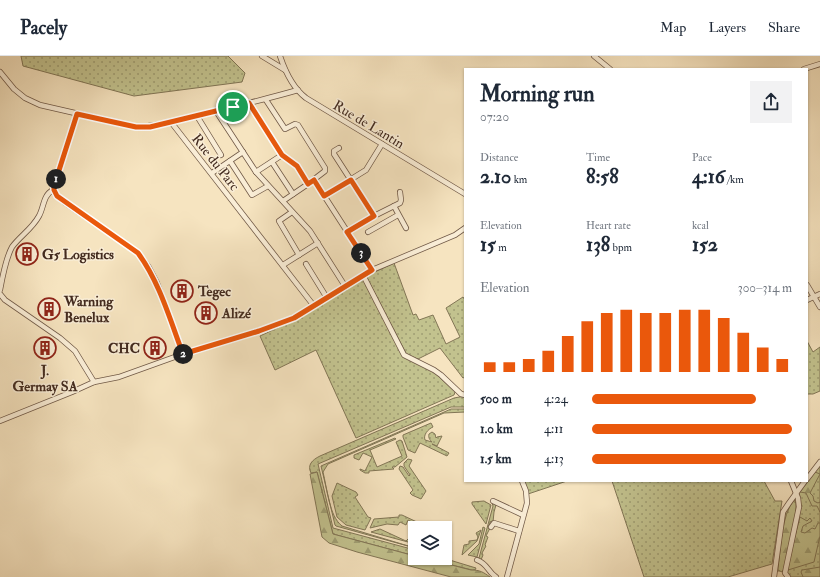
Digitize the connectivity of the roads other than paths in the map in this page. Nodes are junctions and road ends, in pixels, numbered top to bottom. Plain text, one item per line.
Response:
1 (262, 56) edge
2 (280, 56) edge
3 (594, 56) edge
4 (820, 64) edge
5 (609, 68) edge
6 (807, 68) edge
7 (285, 70) junction
8 (0, 72) edge
9 (298, 90) junction
10 (266, 100) junction
11 (249, 103) junction
12 (216, 111) junction
13 (77, 114) junction
14 (197, 116) junction
15 (172, 122) junction
16 (382, 144) junction
17 (339, 148) dead end
18 (243, 152) junction
19 (221, 154) dead end
20 (282, 155) junction
21 (230, 161) junction
22 (272, 162) junction
23 (256, 172) junction
24 (212, 173) junction
25 (314, 180) junction
26 (351, 180) junction
27 (308, 184) junction
28 (268, 186) junction
29 (54, 190) junction
30 (400, 192) dead end
31 (464, 193) edge
32 (293, 194) junction
33 (324, 196) junction
34 (283, 201) junction
35 (394, 206) junction
36 (292, 212) junction
37 (398, 215) junction
38 (374, 216) junction
39 (406, 228) dead end
40 (464, 229) edge
41 (347, 232) junction
42 (368, 232) dead end
43 (318, 243) junction
44 (298, 255) junction
45 (306, 264) dead end
46 (282, 265) junction
47 (372, 270) junction
48 (363, 275) junction
49 (345, 286) junction
50 (808, 287) edge
51 (0, 290) edge
52 (0, 294) edge
53 (820, 294) edge
54 (814, 297) junction
55 (328, 298) junction
56 (808, 300) edge
57 (314, 306) junction
58 (820, 307) edge
59 (183, 354) junction
60 (94, 382) junction
61 (463, 395) edge
62 (0, 421) edge
63 (820, 462) edge
64 (808, 477) edge
65 (522, 482) edge
66 (791, 482) edge
67 (804, 482) edge
68 (796, 493) junction
69 (493, 501) dead end
70 (524, 515) junction
71 (492, 527) dead end
72 (519, 532) junction
73 (477, 560) dead end
74 (787, 575) edge
75 (496, 577) edge
76 (507, 577) edge
77 (774, 577) edge

1 - 7 street
2 - 7 street, Rue de Lantin
3 - 5 street
4 - 6 street
7 - 9 street, Rue de Lantin
8 - 13 street
9 - 10 street
9 - 16 street, Rue de Lantin
10 - 11 street
10 - 25 street
11 - 12 street
11 - 20 street
12 - 14 street
12 - 18 street
13 - 15 street
13 - 29 street
14 - 15 street
14 - 19 street
15 - 24 street, Rue du Parc
16 - 26 street
16 - 31 street, Rue de Lantin
17 - 26 street
18 - 21 street
18 - 23 street
20 - 22 street
20 - 27 street
21 - 24 street
21 - 28 street
22 - 23 street
22 - 32 street
23 - 28 street
24 - 46 street, Rue du Parc
25 - 27 street
25 - 33 street
26 - 33 street
26 - 38 street
27 - 32 street
28 - 34 street
29 - 51 street
29 - 59 street
30 - 35 street
32 - 34 street
33 - 41 street
34 - 36 street
35 - 37 street
35 - 38 street
36 - 43 street
36 - 44 street
37 - 39 street
37 - 42 street
38 - 41 street
40 - 47 street
41 - 47 street
43 - 44 street
43 - 49 street
44 - 46 street
45 - 55 street
46 - 57 street, Rue du Parc
47 - 48 street
48 - 49 street
48 - 61 street
49 - 55 street
50 - 54 street
52 - 60 street
53 - 54 street
54 - 56 street
54 - 58 street
55 - 57 street
57 - 59 street
59 - 60 street
60 - 62 street
63 - 64 street
65 - 70 street
66 - 68 street
67 - 68 street
68 - 74 street
68 - 77 street
69 - 70 street
70 - 72 street
71 - 72 street
72 - 76 street
73 - 75 street

